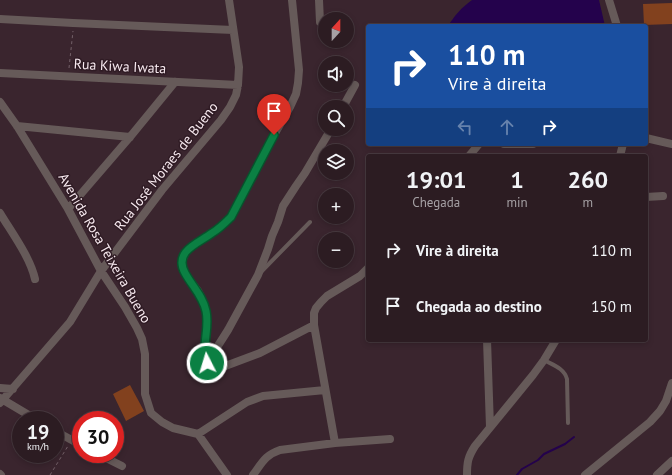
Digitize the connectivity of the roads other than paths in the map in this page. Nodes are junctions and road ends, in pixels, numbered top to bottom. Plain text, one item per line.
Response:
1 (229, 0) edge
2 (292, 0) edge
3 (319, 0) edge
4 (609, 0) edge
5 (320, 12) edge
6 (0, 19) edge
7 (616, 24) edge
8 (233, 30) junction
9 (0, 73) edge
10 (175, 82) junction
11 (238, 85) junction
12 (355, 85) dead end
13 (347, 100) edge
14 (0, 102) edge
15 (17, 126) junction
16 (327, 136) edge
17 (130, 137) junction
18 (648, 138) edge
19 (672, 144) edge
20 (663, 196) dead end
21 (648, 197) edge
22 (68, 209) junction
23 (0, 213) edge
24 (310, 222) dead end
25 (366, 270) edge
26 (100, 271) junction
27 (258, 275) junction
28 (35, 279) dead end
29 (314, 325) junction
30 (486, 342) edge
31 (555, 342) edge
32 (544, 360) junction
33 (207, 363) junction
34 (672, 383) edge
35 (0, 388) edge
36 (13, 389) junction
37 (326, 390) junction
38 (1, 400) edge
39 (21, 411) edge
40 (568, 423) dead end
41 (490, 427) junction
42 (198, 434) junction
43 (390, 439) dead end
44 (335, 443) junction
45 (672, 461) edge
46 (116, 463) edge
47 (122, 466) dead end
48 (227, 475) edge
49 (253, 475) edge
50 (468, 475) edge
51 (585, 475) edge
52 (657, 475) edge

1 - 8 street, Rua José Moraes de Bueno
2 - 33 street
3 - 5 street
4 - 7 street
6 - 8 street
8 - 11 street, Rua José Moraes de Bueno
9 - 10 street, Rua Kiwa Iwata
10 - 11 street, Rua Kiwa Iwata
10 - 17 street
11 - 26 street, Rua José Moraes de Bueno
12 - 13 street
14 - 15 street, Avenida Rosa Teixeira Bueno
15 - 17 street
15 - 22 street, Avenida Rosa Teixeira Bueno
16 - 27 street
17 - 22 street
18 - 19 street
20 - 21 street
22 - 26 street, Avenida Rosa Teixeira Bueno
23 - 28 street
24 - 27 lane
25 - 29 street
26 - 36 street, Rua José Moraes de Bueno
26 - 42 street, Avenida Rosa Teixeira Bueno
27 - 33 street
29 - 33 street
29 - 37 street
30 - 41 street
31 - 32 street
32 - 40 lane
32 - 41 street
34 - 51 street
35 - 36 street
36 - 38 street, Rua José Moraes de Bueno
37 - 42 street
37 - 44 street
38 - 39 street
41 - 50 street
42 - 48 street
43 - 44 street
44 - 49 street
45 - 52 street
46 - 47 street

